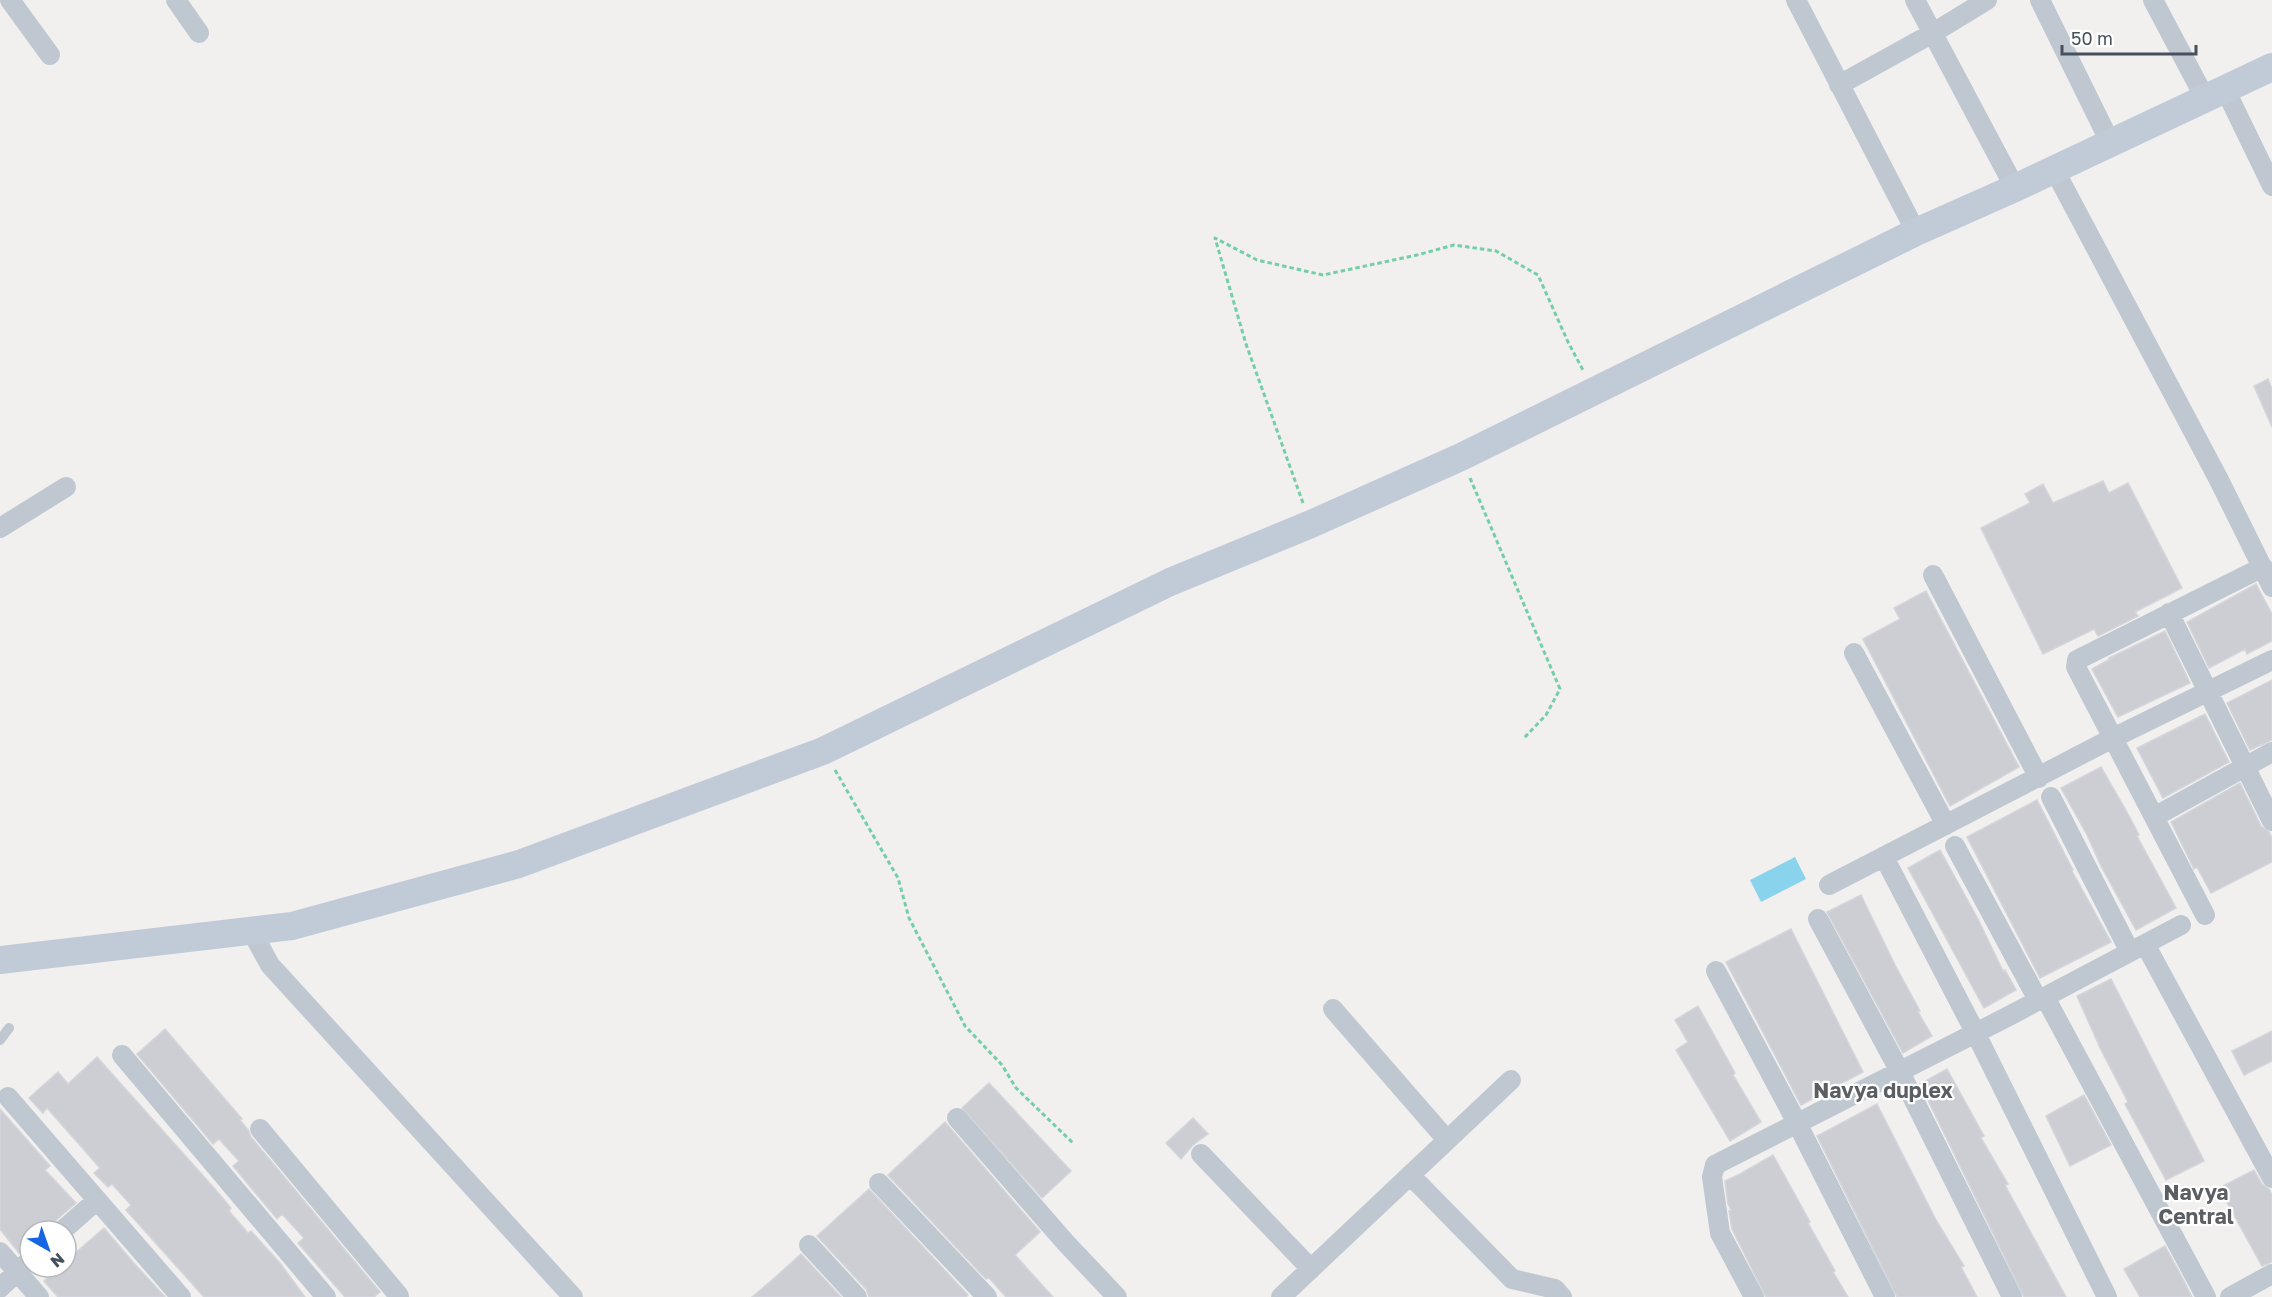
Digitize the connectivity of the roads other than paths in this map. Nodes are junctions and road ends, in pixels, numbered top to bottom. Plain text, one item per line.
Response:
1 (10, 0) edge
2 (176, 0) edge
3 (1796, 0) edge
4 (1915, 0) edge
5 (1987, 0) edge
6 (2040, 0) edge
7 (2153, 0) edge
8 (199, 33) dead end
9 (1933, 33) junction
10 (50, 55) dead end
11 (2272, 67) edge
12 (1839, 85) junction
13 (2215, 94) junction
14 (2110, 142) junction
15 (2054, 169) junction
16 (2272, 186) edge
17 (2015, 188) junction
18 (1916, 232) junction
19 (66, 487) dead end
20 (0, 528) edge
21 (2263, 567) junction
22 (1933, 575) dead end
23 (2272, 587) edge
24 (2169, 613) junction
25 (1854, 653) dead end
26 (2272, 660) edge
27 (2207, 690) junction
28 (2113, 738) junction
29 (2272, 752) edge
30 (2246, 766) junction
31 (2039, 778) junction
32 (2051, 797) dead end
33 (2154, 817) junction
34 (2272, 821) edge
35 (1946, 825) junction
36 (1955, 846) dead end
37 (1884, 857) junction
38 (1829, 885) dead end
39 (2205, 915) dead end
40 (1818, 919) dead end
41 (2181, 925) dead end
42 (251, 930) junction
43 (2137, 948) junction
44 (0, 960) edge
45 (1716, 971) dead end
46 (2042, 998) junction
47 (1333, 1009) dead end
48 (9, 1028) dead end
49 (1976, 1032) junction
50 (0, 1040) edge
51 (122, 1055) dead end
52 (1899, 1070) junction
53 (1510, 1080) dead end
54 (8, 1097) dead end
55 (957, 1119) dead end
56 (1797, 1123) junction
57 (260, 1129) dead end
58 (1448, 1140) junction
59 (1201, 1154) dead end
60 (1410, 1175) junction
61 (2272, 1178) edge
62 (879, 1183) dead end
63 (97, 1200) junction
64 (76, 1219) edge
65 (809, 1245) dead end
66 (0, 1252) edge
67 (18, 1262) edge
68 (1311, 1269) junction
69 (18, 1272) edge
70 (2272, 1274) edge
71 (30, 1279) edge
72 (0, 1288) edge
73 (39, 1297) edge
74 (181, 1297) edge
75 (326, 1297) edge
76 (398, 1297) edge
77 (573, 1297) edge
78 (857, 1297) edge
79 (987, 1297) edge
80 (1118, 1297) edge
81 (1281, 1297) edge
82 (1562, 1297) edge
83 (1754, 1297) edge
84 (1885, 1297) edge
85 (2012, 1297) edge
86 (2107, 1297) edge
87 (2206, 1297) edge
88 (2230, 1297) edge

1 - 10 street
2 - 8 street
3 - 12 street
4 - 9 street
5 - 9 street
6 - 14 street
7 - 13 street
9 - 12 street
9 - 17 street
11 - 13 street
12 - 18 street
13 - 14 street
13 - 16 street
14 - 15 street
15 - 17 street
15 - 21 street
17 - 18 street
18 - 42 street
19 - 20 street
21 - 23 street
21 - 24 street
22 - 31 street
24 - 27 street
24 - 28 street
25 - 35 street
26 - 27 street
27 - 28 street
27 - 30 street
28 - 31 street
28 - 33 street
29 - 30 street
30 - 33 street
30 - 34 street
31 - 35 street
32 - 43 street
33 - 39 street
35 - 37 street
36 - 46 street
37 - 38 street
37 - 49 street
40 - 52 street
41 - 43 street
42 - 44 street
42 - 77 street
43 - 46 street
43 - 61 street
45 - 56 street
46 - 49 street
46 - 87 street
47 - 58 street
48 - 50 lane
49 - 52 street
49 - 86 street
51 - 75 street
52 - 56 street
52 - 85 street
53 - 58 street
54 - 63 street
55 - 80 street
56 - 83 street
56 - 84 street
57 - 76 street
58 - 60 street
59 - 68 street
60 - 68 street
60 - 82 street
62 - 79 street
63 - 64 street
63 - 74 street
65 - 78 street
66 - 67 street
68 - 81 street
69 - 72 street
70 - 88 street
71 - 73 street

